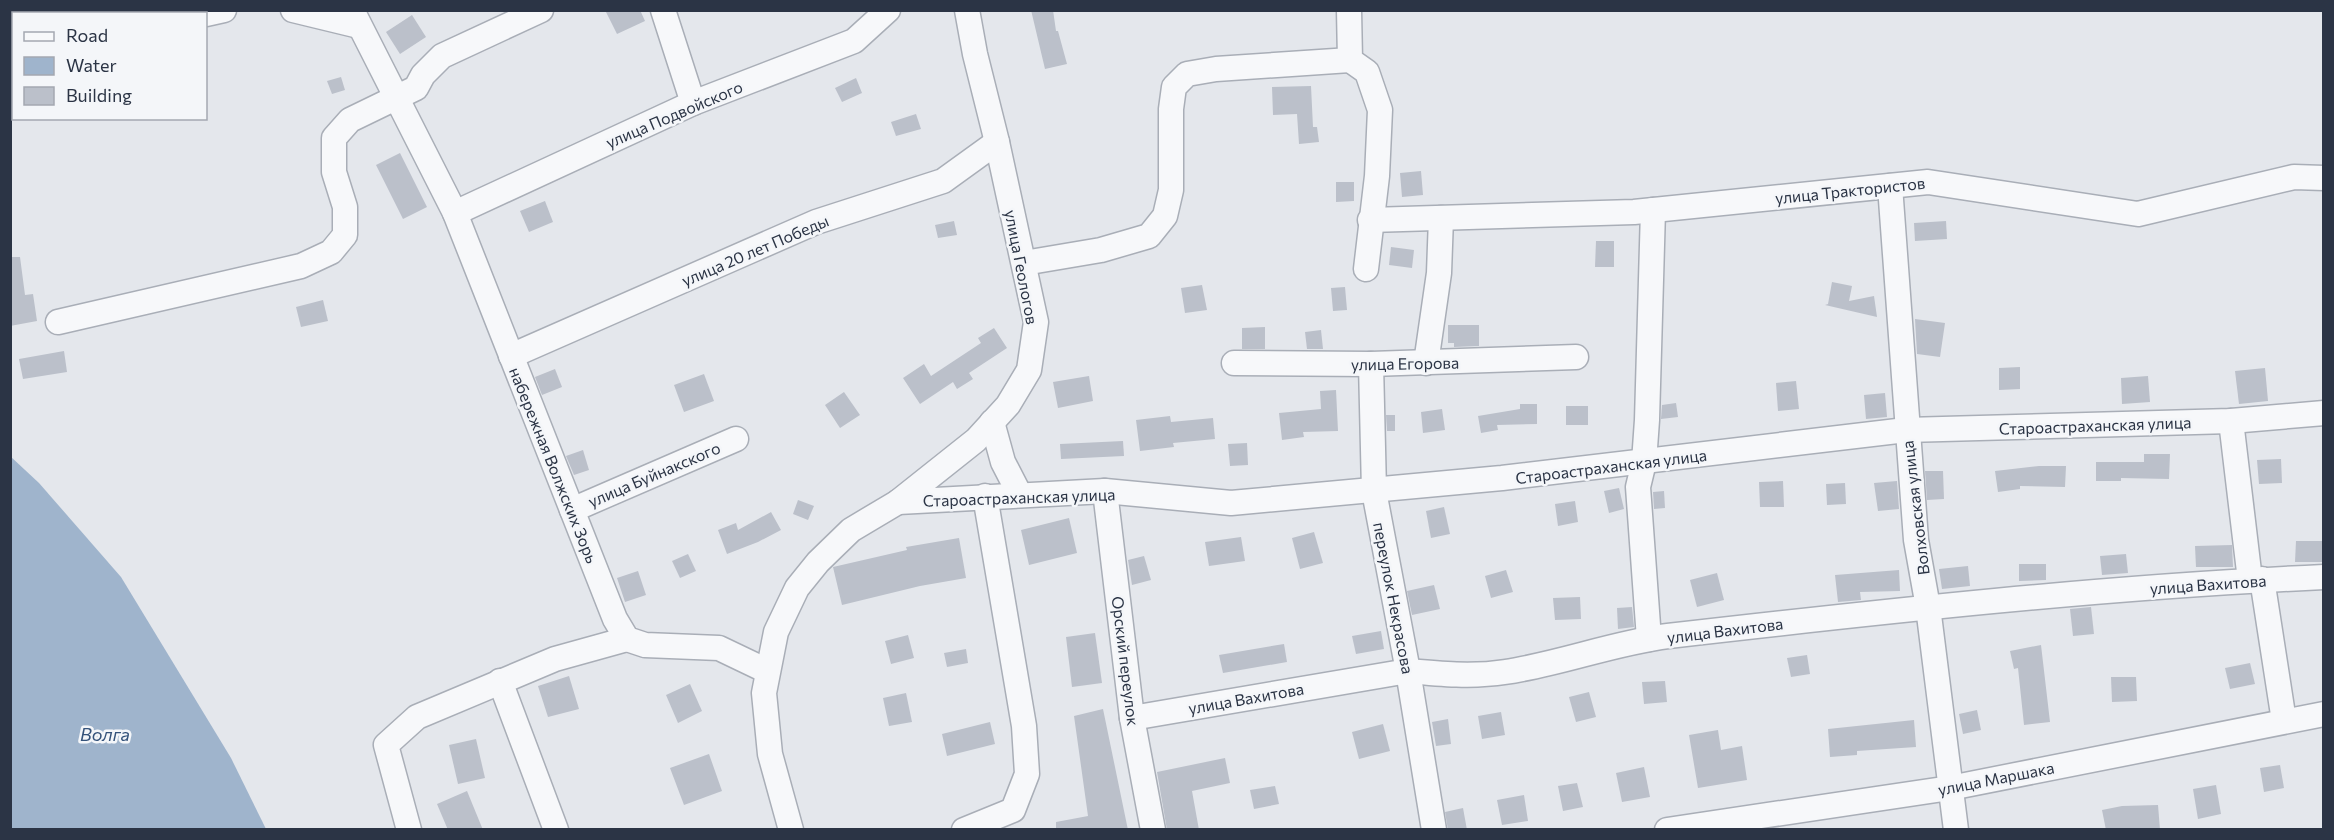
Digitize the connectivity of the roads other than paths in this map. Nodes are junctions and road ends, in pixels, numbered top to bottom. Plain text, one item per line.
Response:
1 (224, 10) edge
2 (293, 10) edge
3 (541, 10) edge
4 (663, 10) edge
5 (888, 10) edge
6 (967, 10) edge
7 (1349, 10) edge
8 (207, 14) edge
9 (356, 18) edge
10 (1350, 60) junction
11 (397, 99) junction
12 (693, 103) junction
13 (997, 142) junction
14 (2324, 178) edge
15 (1890, 186) junction
16 (1653, 210) junction
17 (455, 213) junction
18 (1441, 218) junction
19 (1371, 220) junction
20 (1024, 263) junction
21 (1366, 269) dead end
22 (58, 322) dead end
23 (511, 356) junction
24 (1576, 357) dead end
25 (1234, 363) dead end
26 (1426, 363) junction
27 (1371, 364) junction
28 (2324, 413) edge
29 (2231, 421) junction
30 (992, 422) junction
31 (1906, 430) junction
32 (736, 439) dead end
33 (1644, 462) junction
34 (1105, 491) junction
35 (1374, 491) junction
36 (1020, 495) junction
37 (985, 496) junction
38 (898, 502) junction
39 (572, 510) junction
40 (2324, 577) edge
41 (2256, 580) junction
42 (1928, 607) junction
43 (627, 639) junction
44 (1649, 639) junction
45 (767, 671) junction
46 (1408, 671) junction
47 (500, 681) junction
48 (2324, 714) edge
49 (1132, 718) junction
50 (2284, 721) junction
51 (1950, 788) junction
52 (1680, 828) edge
53 (409, 830) edge
54 (556, 830) edge
55 (791, 830) edge
56 (964, 830) edge
57 (1153, 830) edge
58 (1434, 830) edge
59 (1956, 830) edge

1 - 8 street
2 - 9 street
3 - 11 street
4 - 12 street
5 - 12 street, улица Подвойского
6 - 13 street, улица Геологов
7 - 10 street
9 - 11 street, набережная Волжских Зорь
10 - 19 street
10 - 20 street
11 - 17 street, набережная Волжских Зорь
11 - 22 street
12 - 17 street, улица Подвойского
13 - 20 street, улица Геологов
13 - 23 street, улица 20 лет Победы
14 - 15 street, улица Трактористов
15 - 16 street, улица Трактористов
15 - 31 street, Волховская улица
16 - 18 street, улица Трактористов
16 - 33 street
17 - 23 street, набережная Волжских Зорь
18 - 19 street, улица Трактористов
18 - 26 street
19 - 21 street
20 - 30 street, улица Геологов
23 - 39 street, набережная Волжских Зорь
24 - 26 street, улица Егорова
25 - 27 street, улица Егорова
26 - 27 street, улица Егорова
27 - 35 street, переулок Некрасова
28 - 29 street, Староастраханская улица
29 - 31 street, Староастраханская улица
29 - 41 street
30 - 36 street
30 - 38 street, улица Геологов
31 - 33 street, Староастраханская улица
31 - 42 street, Волховская улица
32 - 39 street, улица Буйнакского
33 - 35 street, Староастраханская улица
33 - 44 street
34 - 35 street, Староастраханская улица
34 - 36 street, Староастраханская улица
34 - 49 street, Орский переулок
35 - 46 street, переулок Некрасова
36 - 37 street, Староастраханская улица
37 - 38 street, Староастраханская улица
37 - 56 street
38 - 45 street, улица Геологов
39 - 43 street, набережная Волжских Зорь
40 - 41 street, улица Вахитова
41 - 42 street, улица Вахитова
41 - 50 street
42 - 44 street, улица Вахитова
42 - 51 street, Волховская улица
43 - 45 street
43 - 47 street
44 - 46 street, улица Вахитова
45 - 55 street
46 - 49 street, улица Вахитова
46 - 58 street, переулок Некрасова
47 - 53 street
47 - 54 street
48 - 50 street, улица Маршака
49 - 57 street, Орский переулок
50 - 51 street, улица Маршака
51 - 52 street, улица Маршака
51 - 59 street, Волховская улица

